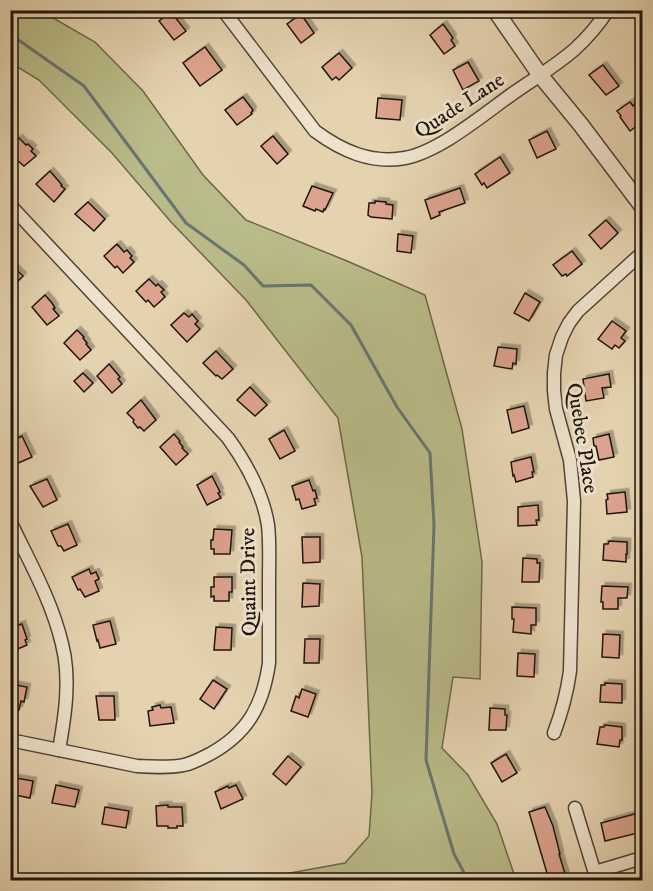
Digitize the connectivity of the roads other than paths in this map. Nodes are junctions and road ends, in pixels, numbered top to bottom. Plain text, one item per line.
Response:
1 (223, 10) edge
2 (495, 10) edge
3 (608, 10) edge
4 (540, 75) junction
5 (10, 205) edge
6 (642, 206) edge
7 (642, 253) edge
8 (10, 521) edge
9 (554, 733) dead end
10 (10, 740) edge
11 (59, 750) junction
12 (575, 808) dead end
13 (642, 858) edge
14 (596, 876) edge

1 - 4 street, Quade Lane
2 - 4 street
3 - 4 street, Quade Lane
4 - 6 street
5 - 11 street, Quaint Drive
7 - 9 street, Quebec Place
8 - 11 street
10 - 11 street, Quaint Drive
12 - 14 street
13 - 14 street

